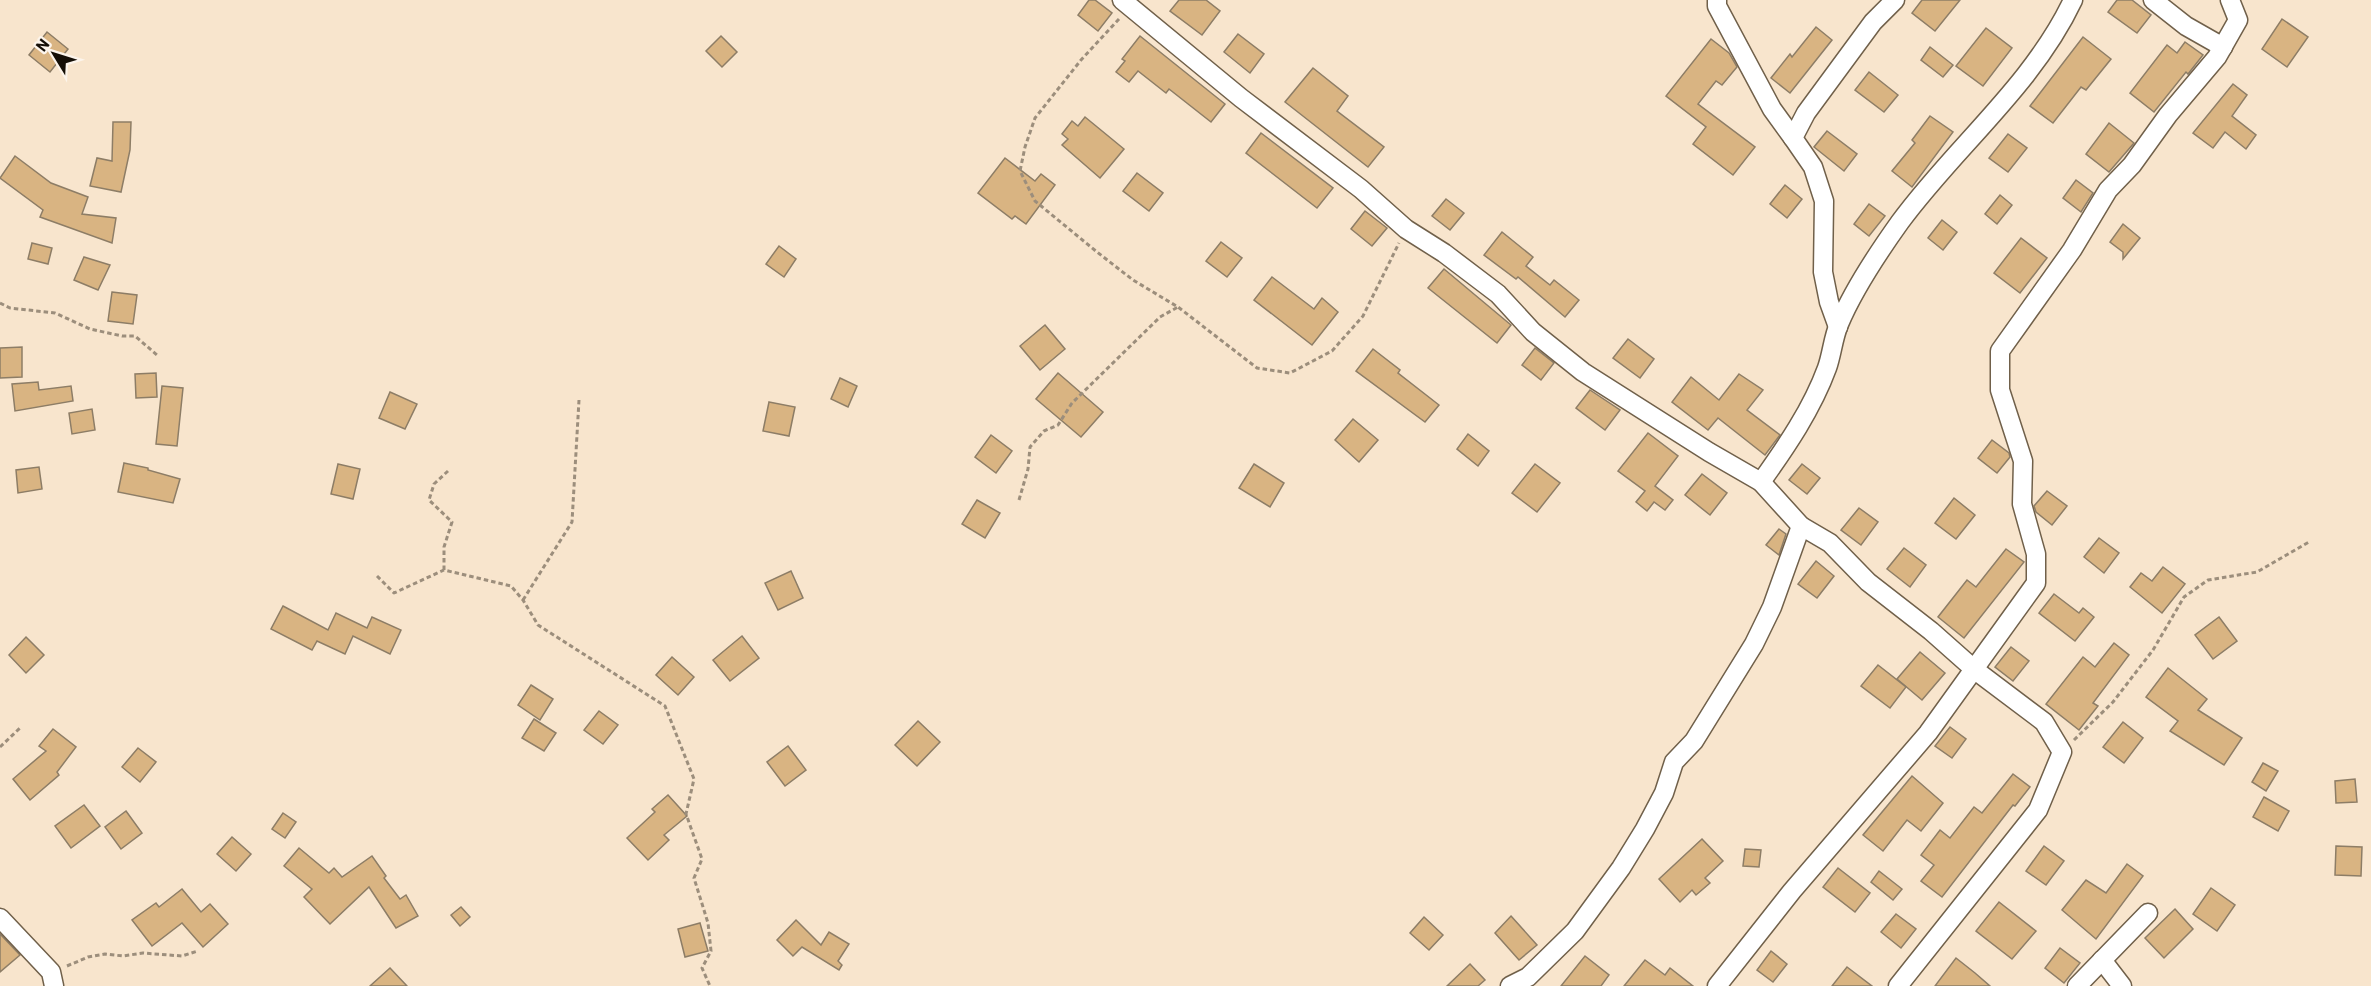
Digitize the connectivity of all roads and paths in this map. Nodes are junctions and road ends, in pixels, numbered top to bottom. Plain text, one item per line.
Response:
1 (1717, 0) edge
2 (1895, 0) edge
3 (2073, 0) edge
4 (2154, 0) edge
5 (2230, 0) edge
6 (1126, 3) edge
7 (2223, 47) junction
8 (1793, 138) junction
9 (1406, 229) junction
10 (0, 303) edge
11 (1178, 307) junction
12 (1838, 327) junction
13 (157, 355) dead end
14 (579, 400) dead end
15 (448, 471) dead end
16 (1761, 482) junction
17 (1018, 500) dead end
18 (1802, 526) junction
19 (2309, 542) dead end
20 (444, 570) junction
21 (377, 576) dead end
22 (523, 600) junction
23 (1975, 670) junction
24 (20, 728) dead end
25 (0, 747) edge
26 (2062, 752) junction
27 (2148, 913) dead end
28 (0, 918) edge
29 (198, 951) dead end
30 (2102, 960) junction
31 (53, 979) edge
32 (1530, 982) edge
33 (710, 986) edge
34 (1510, 986) edge
35 (1718, 986) edge
36 (1898, 986) edge
37 (2077, 986) edge
38 (2122, 986) edge

1 - 8 street
2 - 8 street
3 - 12 street
4 - 7 street
5 - 7 street
6 - 9 street
6 - 11 path
7 - 23 street
8 - 12 street
9 - 11 path
9 - 16 street
10 - 13 path
11 - 17 path
12 - 16 street
14 - 22 path
15 - 20 path
16 - 18 street
18 - 23 street
18 - 32 street
19 - 26 path
20 - 21 path
20 - 22 path
22 - 33 path
23 - 26 street
23 - 35 street
24 - 25 path
26 - 36 street
27 - 30 street
28 - 31 street
29 - 31 path
30 - 37 street
30 - 38 street
32 - 34 street

